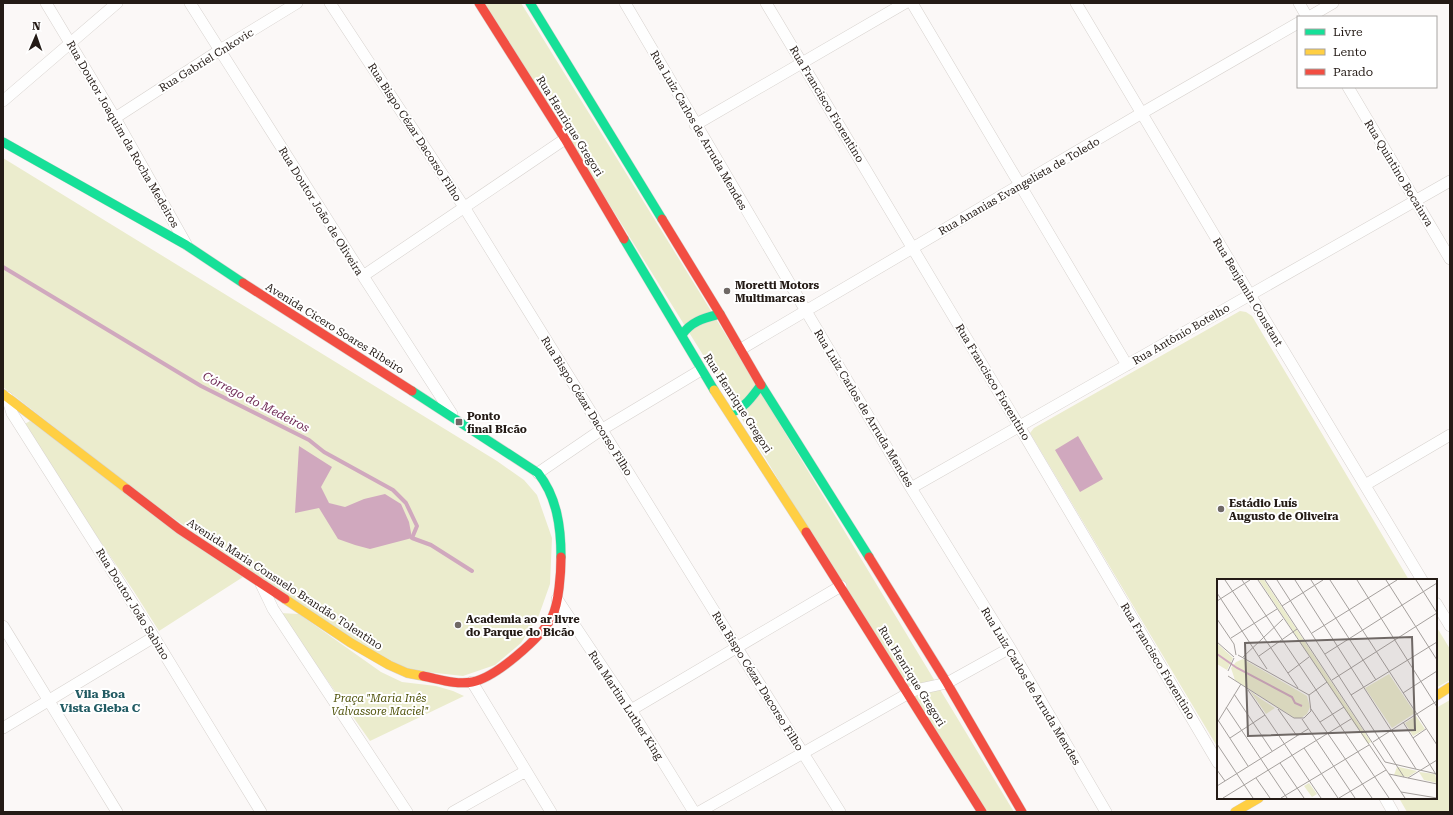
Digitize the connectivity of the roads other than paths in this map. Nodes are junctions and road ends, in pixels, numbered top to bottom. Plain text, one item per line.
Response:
1 (46, 3) edge
2 (117, 3) edge
3 (190, 3) edge
4 (297, 3) edge
5 (330, 3) edge
6 (479, 3) edge
7 (530, 3) edge
8 (625, 3) edge
9 (766, 3) edge
10 (905, 3) edge
11 (912, 3) edge
12 (1076, 3) edge
13 (1299, 3) edge
14 (1333, 3) edge
15 (1307, 16) edge
16 (1310, 16) edge
17 (1297, 24) edge
18 (71, 44) junction
19 (220, 50) junction
20 (801, 63) junction
21 (1349, 88) edge
22 (3, 101) edge
23 (1142, 113) junction
24 (115, 118) junction
25 (696, 125) junction
26 (565, 139) junction
27 (3, 142) edge
28 (1450, 181) edge
29 (1021, 185) junction
30 (1416, 201) junction
31 (464, 207) junction
32 (186, 245) junction
33 (913, 248) junction
34 (1450, 259) edge
35 (363, 276) junction
36 (1250, 295) junction
37 (806, 311) junction
38 (720, 314) junction
39 (682, 335) junction
40 (741, 349) junction
41 (1127, 366) junction
42 (701, 370) junction
43 (761, 385) junction
44 (5, 395) edge
45 (730, 413) junction
46 (454, 418) junction
47 (1019, 426) junction
48 (602, 430) junction
49 (1450, 435) edge
50 (538, 473) junction
51 (1365, 485) junction
52 (911, 488) junction
53 (1421, 579) edge
54 (261, 584) junction
55 (841, 586) junction
56 (557, 599) junction
57 (1437, 605) edge
58 (3, 626) edge
59 (1450, 626) edge
60 (154, 637) junction
61 (737, 648) junction
62 (1010, 648) junction
63 (472, 682) junction
64 (947, 683) junction
65 (1450, 688) edge
66 (908, 693) junction
67 (1437, 695) edge
68 (49, 701) junction
69 (631, 710) junction
70 (3, 728) edge
71 (804, 753) junction
72 (1217, 761) edge
73 (526, 771) junction
74 (1257, 799) edge
75 (1386, 799) edge
76 (1241, 807) edge
77 (117, 812) edge
78 (261, 812) edge
79 (407, 812) edge
80 (453, 812) edge
81 (551, 812) edge
82 (694, 812) edge
83 (699, 812) edge
84 (840, 812) edge
85 (982, 812) edge
86 (1022, 812) edge
87 (1106, 812) edge
88 (1393, 812) edge

1 - 18 street, Rua Doutor Joaquim da Rocha Medeiros
2 - 18 street
3 - 19 street, Rua Doutor João de Oliveira
4 - 19 street, Rua Gabriel Cnkovic
5 - 31 street, Rua Bispo Cézar Dacorso Filho
6 - 26 main road, Rua Henrique Gregori
7 - 38 main road
8 - 25 street, Rua Luiz Carlos de Arruda Mendes
9 - 20 street, Rua Francisco Fiorentino
10 - 20 street
11 - 29 street
12 - 23 street, Rua Benjamin Constant
13 - 15 street
14 - 16 street
17 - 23 street, Rua Ananias Evangelista de Toledo
18 - 22 street
18 - 24 street, Rua Doutor Joaquim da Rocha Medeiros
19 - 24 street, Rua Gabriel Cnkovic
19 - 35 street, Rua Doutor João de Oliveira
20 - 25 street
20 - 33 street, Rua Francisco Fiorentino
21 - 30 street, Rua Quintino Bocaiuva
23 - 29 street, Rua Ananias Evangelista de Toledo
23 - 36 street, Rua Benjamin Constant
24 - 32 street, Rua Doutor Joaquim da Rocha Medeiros
25 - 37 street, Rua Luiz Carlos de Arruda Mendes
26 - 31 street
26 - 39 main road, Rua Henrique Gregori
27 - 32 main road, Avenida Cicero Soares Ribeiro
28 - 30 street, Rua Antônio Botelho
29 - 33 street, Rua Ananias Evangelista de Toledo
29 - 41 street
30 - 34 street, Rua Quintino Bocaiuva
30 - 36 street, Rua Antônio Botelho
31 - 35 street
31 - 48 street, Rua Bispo Cézar Dacorso Filho
32 - 46 main road, Avenida Cicero Soares Ribeiro
33 - 37 street, Rua Ananias Evangelista de Toledo
33 - 47 street, Rua Francisco Fiorentino
35 - 46 street, Rua Doutor João de Oliveira
36 - 41 street, Rua Antônio Botelho
36 - 51 street, Rua Benjamin Constant
37 - 40 street, Rua Ananias Evangelista de Toledo
37 - 52 street, Rua Luiz Carlos de Arruda Mendes
38 - 39 main road
38 - 40 main road
39 - 42 main road, Rua Henrique Gregori
40 - 43 main road
41 - 47 street, Rua Antônio Botelho
42 - 45 main road, Rua Henrique Gregori
42 - 48 street
43 - 45 main road
43 - 64 main road
44 - 54 main road, Avenida Maria Consuelo Brandão Tolentino
44 - 60 street, Rua Doutor João Sabino
45 - 55 main road, Rua Henrique Gregori
46 - 50 main road, Avenida Cicero Soares Ribeiro
47 - 52 street, Rua Antônio Botelho
47 - 72 street, Rua Francisco Fiorentino
48 - 50 street
48 - 61 street, Rua Bispo Cézar Dacorso Filho
49 - 51 street
50 - 56 main road, Avenida Cicero Soares Ribeiro
51 - 53 street, Rua Benjamin Constant
52 - 62 street, Rua Luiz Carlos de Arruda Mendes
54 - 63 main road, Avenida Maria Consuelo Brandão Tolentino
54 - 79 street
55 - 61 street
55 - 66 main road, Rua Henrique Gregori
56 - 63 main road, Avenida Maria Consuelo Brandão Tolentino
56 - 69 street, Rua Martim Luther King
57 - 59 street
58 - 68 street
60 - 68 street
60 - 78 street, Rua Doutor João Sabino
61 - 69 street
61 - 71 street, Rua Bispo Cézar Dacorso Filho
62 - 64 street
62 - 87 street, Rua Luiz Carlos de Arruda Mendes
63 - 73 street
64 - 66 street
64 - 86 main road
65 - 67 main road
66 - 71 street
66 - 85 main road, Rua Henrique Gregori
68 - 70 street
68 - 77 street
69 - 82 street, Rua Martim Luther King
71 - 83 street
71 - 84 street, Rua Bispo Cézar Dacorso Filho
73 - 80 street
73 - 81 street
74 - 76 main road
75 - 88 street

